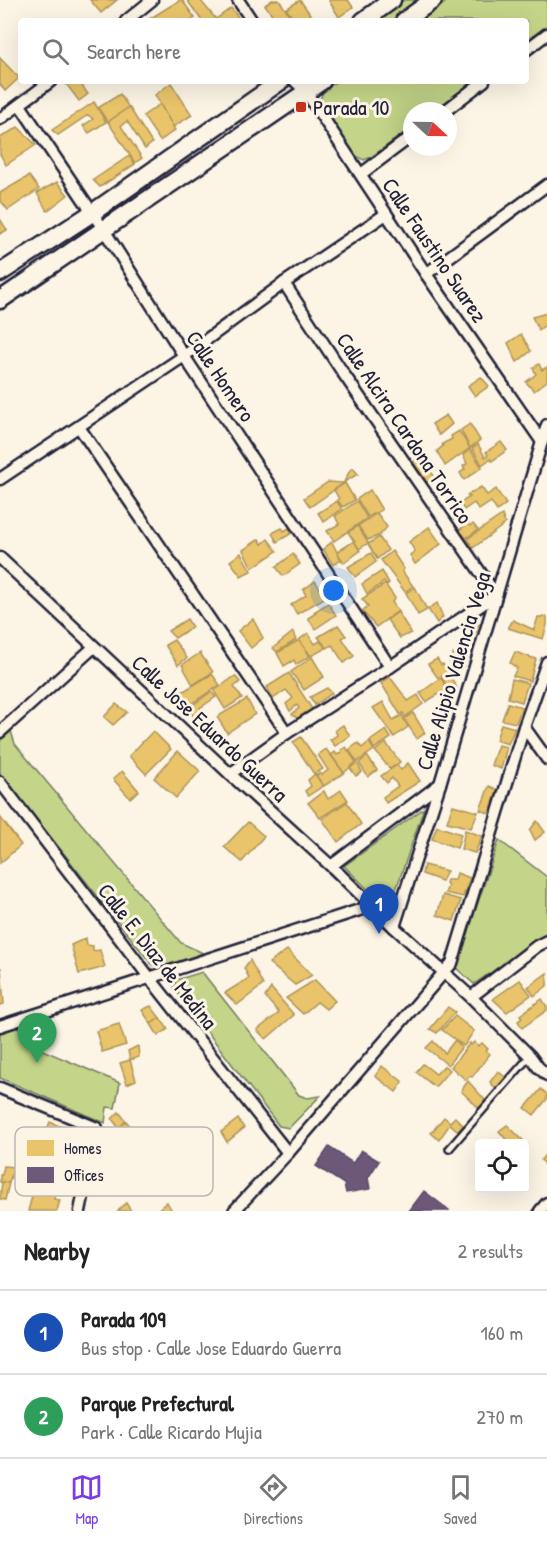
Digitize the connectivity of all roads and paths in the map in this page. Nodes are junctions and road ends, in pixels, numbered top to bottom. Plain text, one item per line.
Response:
1 (153, 0) edge
2 (238, 0) edge
3 (392, 0) edge
4 (433, 0) edge
5 (130, 18) edge
6 (250, 18) edge
7 (367, 18) edge
8 (408, 18) edge
9 (547, 34) edge
10 (529, 48) edge
11 (47, 84) edge
12 (278, 84) edge
13 (480, 84) edge
14 (300, 87) edge
15 (457, 102) edge
16 (20, 105) junction
17 (0, 119) edge
18 (403, 142) edge
19 (361, 174) junction
20 (547, 185) edge
21 (92, 213) junction
22 (386, 214) junction
23 (104, 230) junction
24 (0, 273) edge
25 (426, 274) junction
26 (284, 283) junction
27 (0, 300) edge
28 (184, 356) junction
29 (547, 426) edge
30 (79, 427) junction
31 (542, 442) junction
32 (0, 479) edge
33 (0, 558) edge
34 (496, 595) junction
35 (94, 647) junction
36 (547, 662) edge
37 (390, 667) junction
38 (524, 727) junction
39 (0, 732) edge
40 (287, 733) junction
41 (547, 759) edge
42 (230, 774) junction
43 (0, 782) edge
44 (440, 784) junction
45 (331, 866) junction
46 (372, 906) junction
47 (394, 927) junction
48 (547, 941) edge
49 (444, 972) junction
50 (149, 977) junction
51 (471, 997) junction
52 (0, 1026) edge
53 (530, 1056) junction
54 (547, 1075) edge
55 (0, 1088) edge
56 (95, 1127) edge
57 (449, 1149) dead end
58 (288, 1153) junction
59 (83, 1196) edge
60 (547, 1203) edge
61 (80, 1211) edge
62 (234, 1211) edge
63 (540, 1211) edge

1 - 5 street
2 - 6 street
3 - 7 main road
4 - 8 main road
9 - 10 street
11 - 16 street
12 - 21 main road
13 - 15 street
14 - 19 street, Calle Faustino Suarez
14 - 23 main road
16 - 17 street
16 - 21 street, Calle Homero
18 - 19 street
19 - 22 street, Calle Faustino Suarez
20 - 25 street
21 - 23 street, Calle Homero
21 - 24 main road
22 - 25 street, Calle Faustino Suarez
22 - 26 street
23 - 27 main road
23 - 28 street, Calle Homero
25 - 31 street, Calle Faustino Suarez
26 - 28 street
26 - 34 street, Calle Alcira Cardona Torrico
28 - 30 street
28 - 37 street, Calle Homero
29 - 31 street, Calle Alipio Valencia Vega
30 - 32 street
30 - 40 street
31 - 34 street, Calle Alipio Valencia Vega
33 - 35 street, Calle Jose Eduardo Guerra
34 - 37 street
34 - 44 street, Calle Alipio Valencia Vega
35 - 39 street
35 - 42 street, Calle Jose Eduardo Guerra
36 - 38 street
37 - 40 street
38 - 41 street
38 - 49 street
40 - 42 street
42 - 45 street, Calle Jose Eduardo Guerra
43 - 50 street, Calle E. Diaz de Medina
44 - 45 street
44 - 47 street, Calle Alipio Valencia Vega
45 - 46 street, Calle Jose Eduardo Guerra
46 - 47 street, Calle Jose Eduardo Guerra
46 - 50 street
47 - 49 street, Calle Jose Eduardo Guerra
48 - 51 street
49 - 51 street
49 - 58 street
50 - 52 street
50 - 58 street, Calle E. Diaz de Medina
51 - 53 street
53 - 54 street
53 - 57 lane
55 - 56 street
58 - 62 street
59 - 61 street
60 - 63 street

